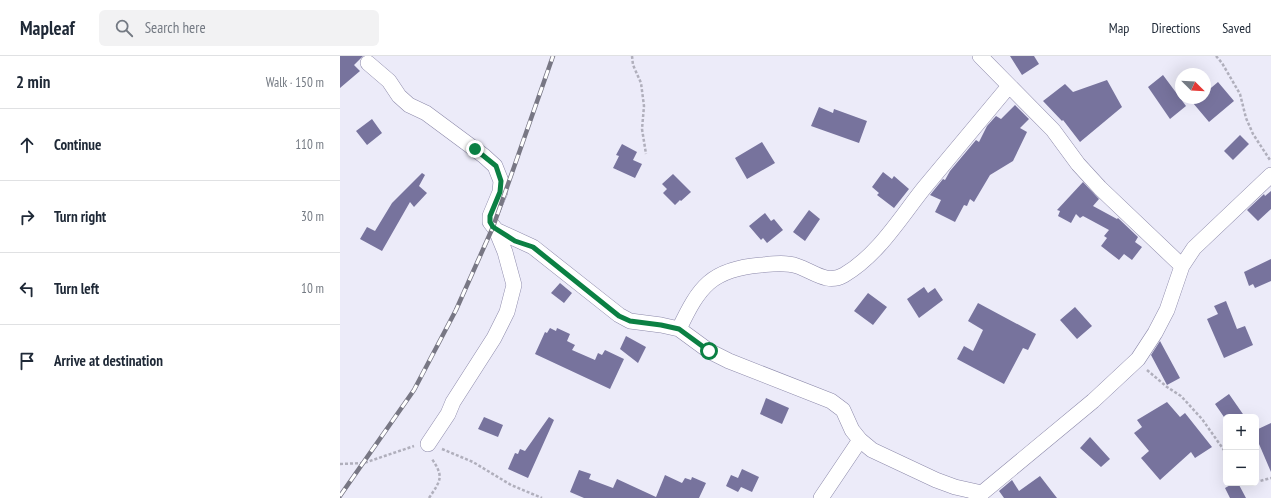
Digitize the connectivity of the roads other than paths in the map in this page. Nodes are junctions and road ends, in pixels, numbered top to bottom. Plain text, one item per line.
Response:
1 (980, 56) edge
2 (368, 63) dead end
3 (1009, 86) junction
4 (1271, 175) edge
5 (496, 230) junction
6 (1182, 266) junction
7 (679, 329) junction
8 (860, 440) junction
9 (428, 444) road end
10 (979, 496) edge
11 (821, 498) edge

1 - 3 street
2 - 5 street
3 - 6 street
3 - 7 street
4 - 6 street
5 - 7 street
5 - 9 street
6 - 10 street
7 - 8 street
8 - 10 street
8 - 11 street

